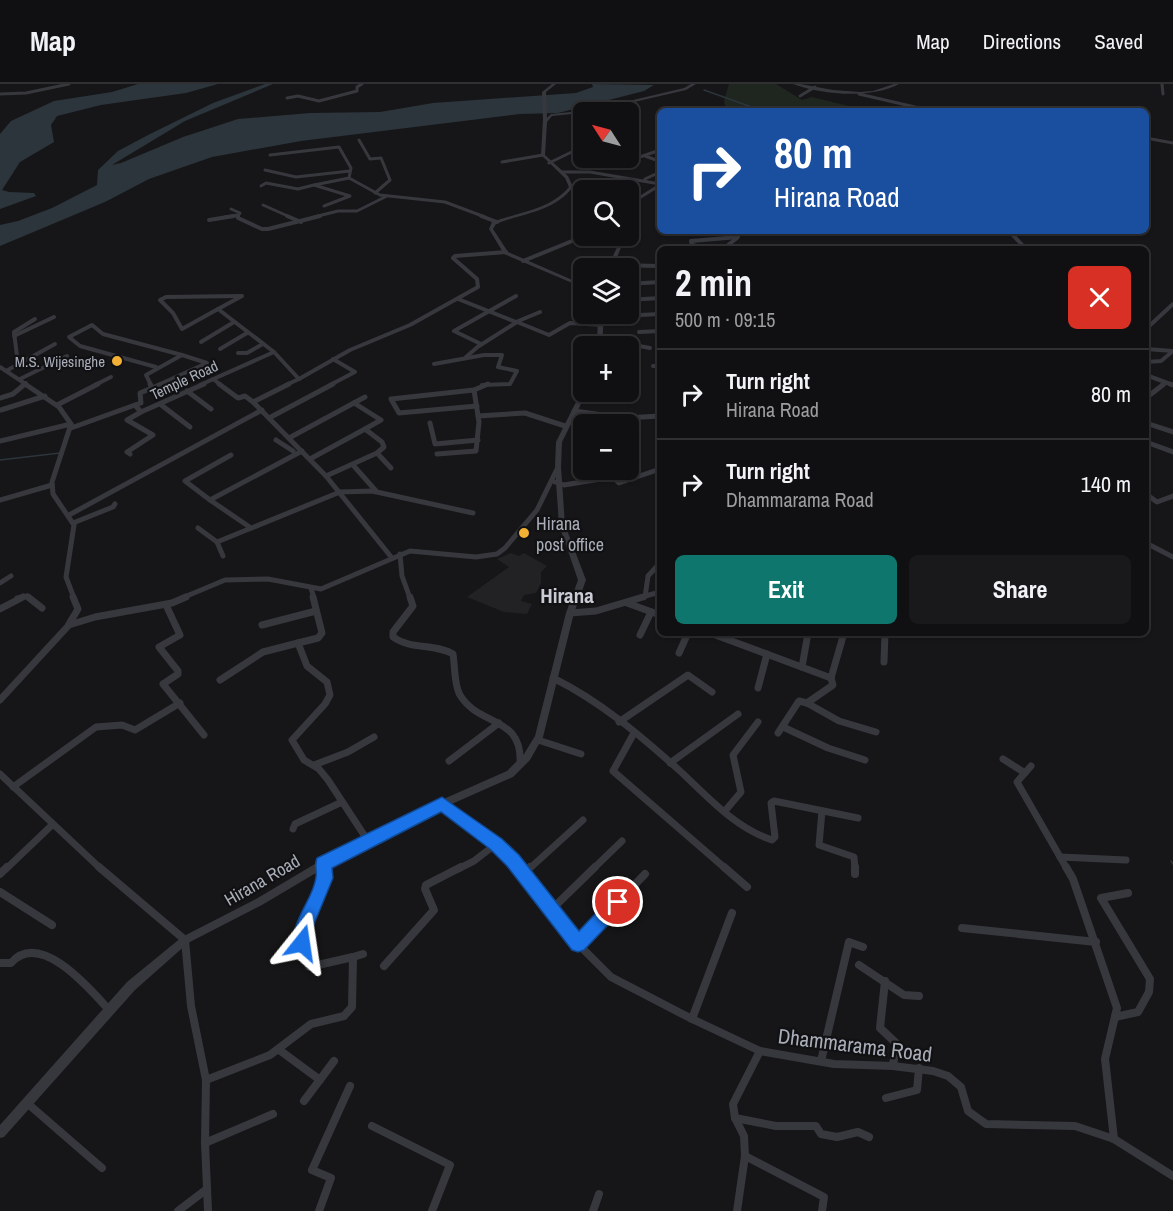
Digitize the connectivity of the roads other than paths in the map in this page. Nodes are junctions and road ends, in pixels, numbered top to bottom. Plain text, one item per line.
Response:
1 (56, 84) edge
2 (69, 84) edge
3 (362, 84) edge
4 (554, 84) edge
5 (694, 84) edge
6 (795, 84) edge
7 (897, 84) edge
8 (1162, 84) edge
9 (804, 85) edge
10 (64, 86) junction
11 (815, 87) junction
12 (0, 94) edge
13 (859, 94) junction
14 (1163, 94) dead end
15 (800, 96) dead end
16 (287, 98) dead end
17 (626, 102) edge
18 (924, 108) edge
19 (573, 113) edge
20 (545, 120) junction
21 (1149, 139) edge
22 (360, 140) dead end
23 (1173, 143) edge
24 (573, 151) edge
25 (657, 151) edge
26 (653, 153) junction
27 (657, 154) edge
28 (270, 155) dead end
29 (543, 155) junction
30 (644, 156) junction
31 (639, 157) edge
32 (656, 160) dead end
33 (502, 162) dead end
34 (549, 163) junction
35 (265, 170) dead end
36 (350, 171) junction
37 (562, 172) junction
38 (657, 174) edge
39 (349, 178) junction
40 (645, 180) junction
41 (657, 183) edge
42 (314, 185) junction
43 (261, 186) dead end
44 (657, 186) edge
45 (571, 187) joint
46 (375, 193) junction
47 (387, 195) junction
48 (639, 198) edge
49 (263, 205) dead end
50 (324, 206) dead end
51 (231, 209) dead end
52 (238, 215) junction
53 (209, 220) dead end
54 (301, 222) junction
55 (497, 222) junction
56 (1012, 234) edge
57 (573, 240) edge
58 (697, 246) edge
59 (727, 246) edge
60 (1023, 246) edge
61 (506, 252) junction
62 (523, 261) junction
63 (639, 266) edge
64 (657, 266) edge
65 (573, 282) edge
66 (657, 282) edge
67 (639, 283) edge
68 (516, 296) dead end
69 (657, 298) edge
70 (458, 299) junction
71 (639, 299) edge
72 (1173, 304) edge
73 (218, 309) junction
74 (488, 310) junction
75 (540, 312) dead end
76 (639, 314) edge
77 (657, 314) edge
78 (54, 317) dead end
79 (35, 319) dead end
80 (234, 322) junction
81 (517, 322) junction
82 (601, 325) joint
83 (1149, 326) edge
84 (657, 331) edge
85 (639, 332) dead end
86 (247, 333) junction
87 (14, 336) junction
88 (602, 336) edge
89 (201, 342) dead end
90 (55, 344) dead end
91 (261, 345) junction
92 (479, 346) junction
93 (639, 346) edge
94 (650, 348) dead end
95 (220, 350) dead end
96 (1149, 350) edge
97 (1173, 351) edge
98 (274, 352) junction
99 (238, 353) dead end
100 (182, 355) junction
101 (67, 356) dead end
102 (466, 357) junction
103 (333, 359) junction
104 (1149, 362) edge
105 (18, 364) junction
106 (434, 364) dead end
107 (653, 366) dead end
108 (657, 366) edge
109 (0, 367) edge
110 (156, 367) junction
111 (6, 371) junction
112 (111, 376) dead end
113 (1149, 376) edge
114 (20, 379) junction
115 (213, 379) junction
116 (299, 379) junction
117 (1165, 382) junction
118 (26, 383) junction
119 (1173, 386) edge
120 (152, 388) junction
121 (474, 390) junction
122 (187, 391) junction
123 (1149, 395) edge
124 (45, 396) junction
125 (365, 397) dead end
126 (0, 398) edge
127 (253, 402) junction
128 (579, 402) edge
129 (354, 403) junction
130 (160, 404) junction
131 (57, 405) junction
132 (135, 405) junction
133 (477, 406) junction
134 (211, 409) dead end
135 (1, 410) edge
136 (262, 410) junction
137 (574, 411) junction
138 (141, 412) junction
139 (478, 416) junction
140 (657, 416) edge
141 (269, 418) junction
142 (430, 423) dead end
143 (1149, 424) edge
144 (71, 426) junction
145 (566, 426) junction
146 (190, 427) dead end
147 (365, 429) junction
148 (1173, 432) edge
149 (289, 438) junction
150 (276, 440) dead end
151 (478, 440) junction
152 (0, 441) edge
153 (1149, 443) edge
154 (293, 451) junction
155 (302, 451) junction
156 (1173, 452) edge
157 (377, 453) junction
158 (130, 454) dead end
159 (437, 454) dead end
160 (231, 455) dead end
161 (310, 459) junction
162 (268, 465) dead end
163 (352, 465) junction
164 (391, 468) dead end
165 (657, 470) edge
166 (326, 476) junction
167 (555, 482) junction
168 (52, 485) junction
169 (340, 492) junction
170 (377, 492) junction
171 (1149, 496) edge
172 (1173, 496) edge
173 (0, 500) edge
174 (210, 500) junction
175 (115, 504) dead end
176 (473, 513) dead end
177 (69, 515) junction
178 (73, 523) junction
179 (198, 528) dead end
180 (251, 528) junction
181 (217, 542) junction
182 (1149, 545) edge
183 (400, 554) junction
184 (223, 556) dead end
185 (1173, 557) edge
186 (392, 558) junction
187 (657, 566) edge
188 (11, 576) dead end
189 (0, 583) edge
190 (311, 588) junction
191 (657, 593) edge
192 (645, 597) junction
193 (626, 603) junction
194 (166, 605) junction
195 (42, 608) dead end
196 (0, 609) edge
197 (316, 610) junction
198 (651, 612) junction
199 (570, 613) junction
200 (657, 614) edge
201 (69, 625) junction
202 (262, 625) dead end
203 (640, 635) dead end
204 (687, 636) edge
205 (718, 636) edge
206 (807, 636) edge
207 (843, 636) edge
208 (885, 636) edge
209 (298, 643) junction
210 (679, 652) dead end
211 (766, 654) junction
212 (884, 662) dead end
213 (802, 668) junction
214 (553, 678) junction
215 (831, 678) junction
216 (220, 680) dead end
217 (758, 688) dead end
218 (712, 692) dead end
219 (0, 700) edge
220 (180, 703) junction
221 (807, 703) junction
222 (738, 714) dead end
223 (619, 722) junction
224 (758, 722) dead end
225 (499, 723) junction
226 (783, 727) junction
227 (876, 732) dead end
228 (634, 733) junction
229 (778, 734) dead end
230 (204, 735) dead end
231 (374, 737) dead end
232 (538, 740) junction
233 (582, 754) dead end
234 (1003, 759) dead end
235 (865, 760) dead end
236 (449, 761) dead end
237 (670, 763) junction
238 (314, 765) junction
239 (520, 765) junction
240 (1031, 766) dead end
241 (1024, 773) junction
242 (0, 774) edge
243 (13, 787) junction
244 (342, 802) junction
245 (442, 804) junction
246 (822, 811) junction
247 (725, 812) junction
248 (858, 818) dead end
249 (583, 820) dead end
250 (52, 825) junction
251 (293, 829) dead end
252 (622, 841) dead end
253 (368, 842) junction
254 (496, 844) junction
255 (1060, 857) junction
256 (1126, 860) dead end
257 (323, 864) junction
258 (0, 874) edge
259 (523, 874) junction
260 (645, 874) dead end
261 (855, 874) dead end
262 (747, 887) dead end
263 (0, 892) edge
264 (1128, 893) dead end
265 (551, 910) junction
266 (732, 913) dead end
267 (52, 925) dead end
268 (962, 928) dead end
269 (185, 940) junction
270 (1096, 942) junction
271 (578, 944) junction
272 (863, 947) dead end
273 (363, 954) dead end
274 (352, 957) junction
275 (0, 963) edge
276 (859, 965) dead end
277 (384, 966) dead end
278 (885, 981) junction
279 (920, 996) dead end
280 (110, 1011) junction
281 (1115, 1017) junction
282 (692, 1020) junction
283 (278, 1049) junction
284 (760, 1051) junction
285 (334, 1061) dead end
286 (821, 1061) junction
287 (893, 1066) junction
288 (919, 1068) junction
289 (206, 1080) junction
290 (320, 1080) junction
291 (350, 1086) dead end
292 (886, 1098) dead end
293 (304, 1101) dead end
294 (27, 1103) junction
295 (273, 1114) dead end
296 (735, 1118) junction
297 (372, 1126) dead end
298 (0, 1133) edge
299 (869, 1137) dead end
300 (1114, 1139) junction
301 (205, 1143) junction
302 (745, 1156) junction
303 (102, 1168) dead end
304 (1173, 1176) edge
305 (207, 1190) junction
306 (599, 1194) dead end
307 (178, 1211) edge
308 (208, 1211) edge
309 (319, 1211) edge
310 (432, 1211) edge
311 (593, 1211) edge
312 (737, 1211) edge
313 (822, 1211) edge

1 - 10 street
2 - 10 street
3 - 16 street
4 - 20 street
5 - 17 street
6 - 9 street
7 - 13 street
8 - 14 street
9 - 11 street
10 - 12 street
11 - 13 street
11 - 15 street
13 - 18 street
19 - 20 street
20 - 29 street
21 - 23 street
22 - 46 street
24 - 34 street
25 - 26 street
26 - 27 street
26 - 30 street
28 - 36 street
29 - 33 street
29 - 34 street
30 - 31 street
30 - 32 street
34 - 37 street
35 - 36 street
36 - 39 street
37 - 40 street
37 - 45 street
38 - 40 street
39 - 42 street
39 - 46 street
40 - 41 street
42 - 43 street
42 - 50 street
44 - 48 street
45 - 55 street
46 - 47 street
47 - 54 street
47 - 55 street
49 - 54 street
51 - 52 street
52 - 53 street
52 - 54 street
55 - 61 street
56 - 60 street
57 - 62 street
58 - 59 street
61 - 62 street
61 - 70 street
62 - 65 street
63 - 64 street
66 - 67 street
68 - 74 street
69 - 71 street
70 - 74 street
70 - 103 street
72 - 83 street
73 - 73 street
73 - 80 street
74 - 81 street
74 - 92 street
75 - 81 street
76 - 77 street
78 - 87 street
79 - 87 street
80 - 86 street
80 - 89 street
81 - 82 street
81 - 92 street
82 - 88 street
84 - 85 street
86 - 91 street
86 - 95 street
87 - 105 street
90 - 105 street
91 - 98 street
91 - 99 street
92 - 102 street
93 - 94 street
96 - 97 street
97 - 104 street
98 - 115 street, Temple Road
98 - 116 street
100 - 110 street
100 - 110 street
100 - 120 street
101 - 114 street
102 - 106 street
102 - 121 street
103 - 116 street
103 - 141 street
105 - 111 street
107 - 108 street
109 - 111 street
110 - 120 street
111 - 114 street
112 - 131 street
113 - 117 street
114 - 118 street
115 - 122 street, Temple Road
115 - 127 street
116 - 127 street
117 - 119 street
117 - 123 street
118 - 124 street
118 - 126 street
120 - 132 street
121 - 133 street
121 - 133 street
122 - 130 street, Temple Road
122 - 134 street
124 - 131 street
124 - 135 street
125 - 129 street
127 - 136 street
128 - 137 street
129 - 147 street
129 - 149 street
130 - 138 street, Temple Road
130 - 146 street
131 - 144 street
132 - 138 street, Temple Road
132 - 144 street, Temple Road
133 - 139 street
136 - 141 street
136 - 177 street
137 - 140 street
137 - 145 street
138 - 158 street
139 - 145 street
139 - 151 street
141 - 149 street
142 - 151 street
143 - 148 street
144 - 152 street, Temple Road
144 - 168 street
145 - 167 street
147 - 157 street
147 - 161 street
149 - 155 street
150 - 154 street
151 - 159 street
153 - 156 street
154 - 155 street
154 - 162 street
155 - 161 street
155 - 174 street
157 - 163 street
157 - 164 street
160 - 174 street
161 - 166 street
163 - 166 street
163 - 170 street
165 - 167 street
166 - 169 street
167 - 183 street
167 - 199 street
168 - 173 street
168 - 177 street
169 - 170 street
169 - 180 street
169 - 186 street
170 - 176 street
171 - 172 street
174 - 180 street
175 - 178 street
177 - 178 street
178 - 201 street
179 - 181 street
180 - 181 street
181 - 184 street
182 - 185 street
183 - 186 street
183 - 225 street
186 - 190 street
187 - 192 street
188 - 189 street
190 - 194 street
190 - 197 street
191 - 192 street
192 - 193 street
193 - 198 street
193 - 199 street
194 - 201 street
194 - 220 street
195 - 196 street
197 - 202 street
197 - 209 street
198 - 200 street
198 - 203 street
199 - 214 street
201 - 219 street
204 - 210 street
205 - 211 street
206 - 213 street
207 - 215 street
208 - 212 street
209 - 216 street
209 - 238 street
211 - 213 street
211 - 217 street
213 - 215 street
214 - 223 street
214 - 232 street
215 - 221 street
218 - 223 street
220 - 230 street
220 - 243 street
221 - 226 street
221 - 227 street
222 - 237 street
223 - 228 street
224 - 247 street
225 - 236 street
225 - 239 street
226 - 229 street
226 - 235 street
228 - 237 street
228 - 262 street
231 - 238 street
232 - 233 street
232 - 239 street
234 - 241 street
237 - 247 street
238 - 244 street
239 - 245 street, Hirana Road
240 - 241 street
241 - 255 street
242 - 243 street
243 - 250 street
244 - 251 street
244 - 253 street
245 - 253 street, Hirana Road
245 - 254 street, Dhammarama Road
246 - 247 street
246 - 248 street
246 - 261 street
249 - 259 street
250 - 258 street
250 - 269 street
252 - 265 street
253 - 257 street, Hirana Road
254 - 259 street, Dhammarama Road
254 - 277 street
255 - 256 street
255 - 270 street
257 - 269 street, Hirana Road
257 - 274 street
259 - 265 street, Dhammarama Road
260 - 271 street
263 - 267 street
264 - 281 street
265 - 271 street, Dhammarama Road
266 - 282 street
268 - 270 street
269 - 280 street, Hirana Road
269 - 289 street
270 - 281 street
271 - 282 street, Dhammarama Road
272 - 286 street
273 - 274 street
274 - 283 street
275 - 280 street
276 - 278 street
278 - 279 street
278 - 287 street
280 - 294 street, Hirana Road
281 - 300 street
282 - 284 street, Dhammarama Road
283 - 289 street
283 - 290 street
284 - 286 street, Dhammarama Road
284 - 296 street
285 - 290 street
286 - 287 street, Dhammarama Road
287 - 288 street, Dhammarama Road
288 - 292 street
288 - 300 street, Dhammarama Road
289 - 301 street
290 - 293 street
291 - 309 street
294 - 298 street, Hirana Road
294 - 303 street
295 - 301 street
296 - 299 street
296 - 302 street
297 - 310 street
300 - 304 street, Dhammarama Road
301 - 305 street
302 - 312 street
302 - 313 street
305 - 307 street
305 - 308 street
306 - 311 street

